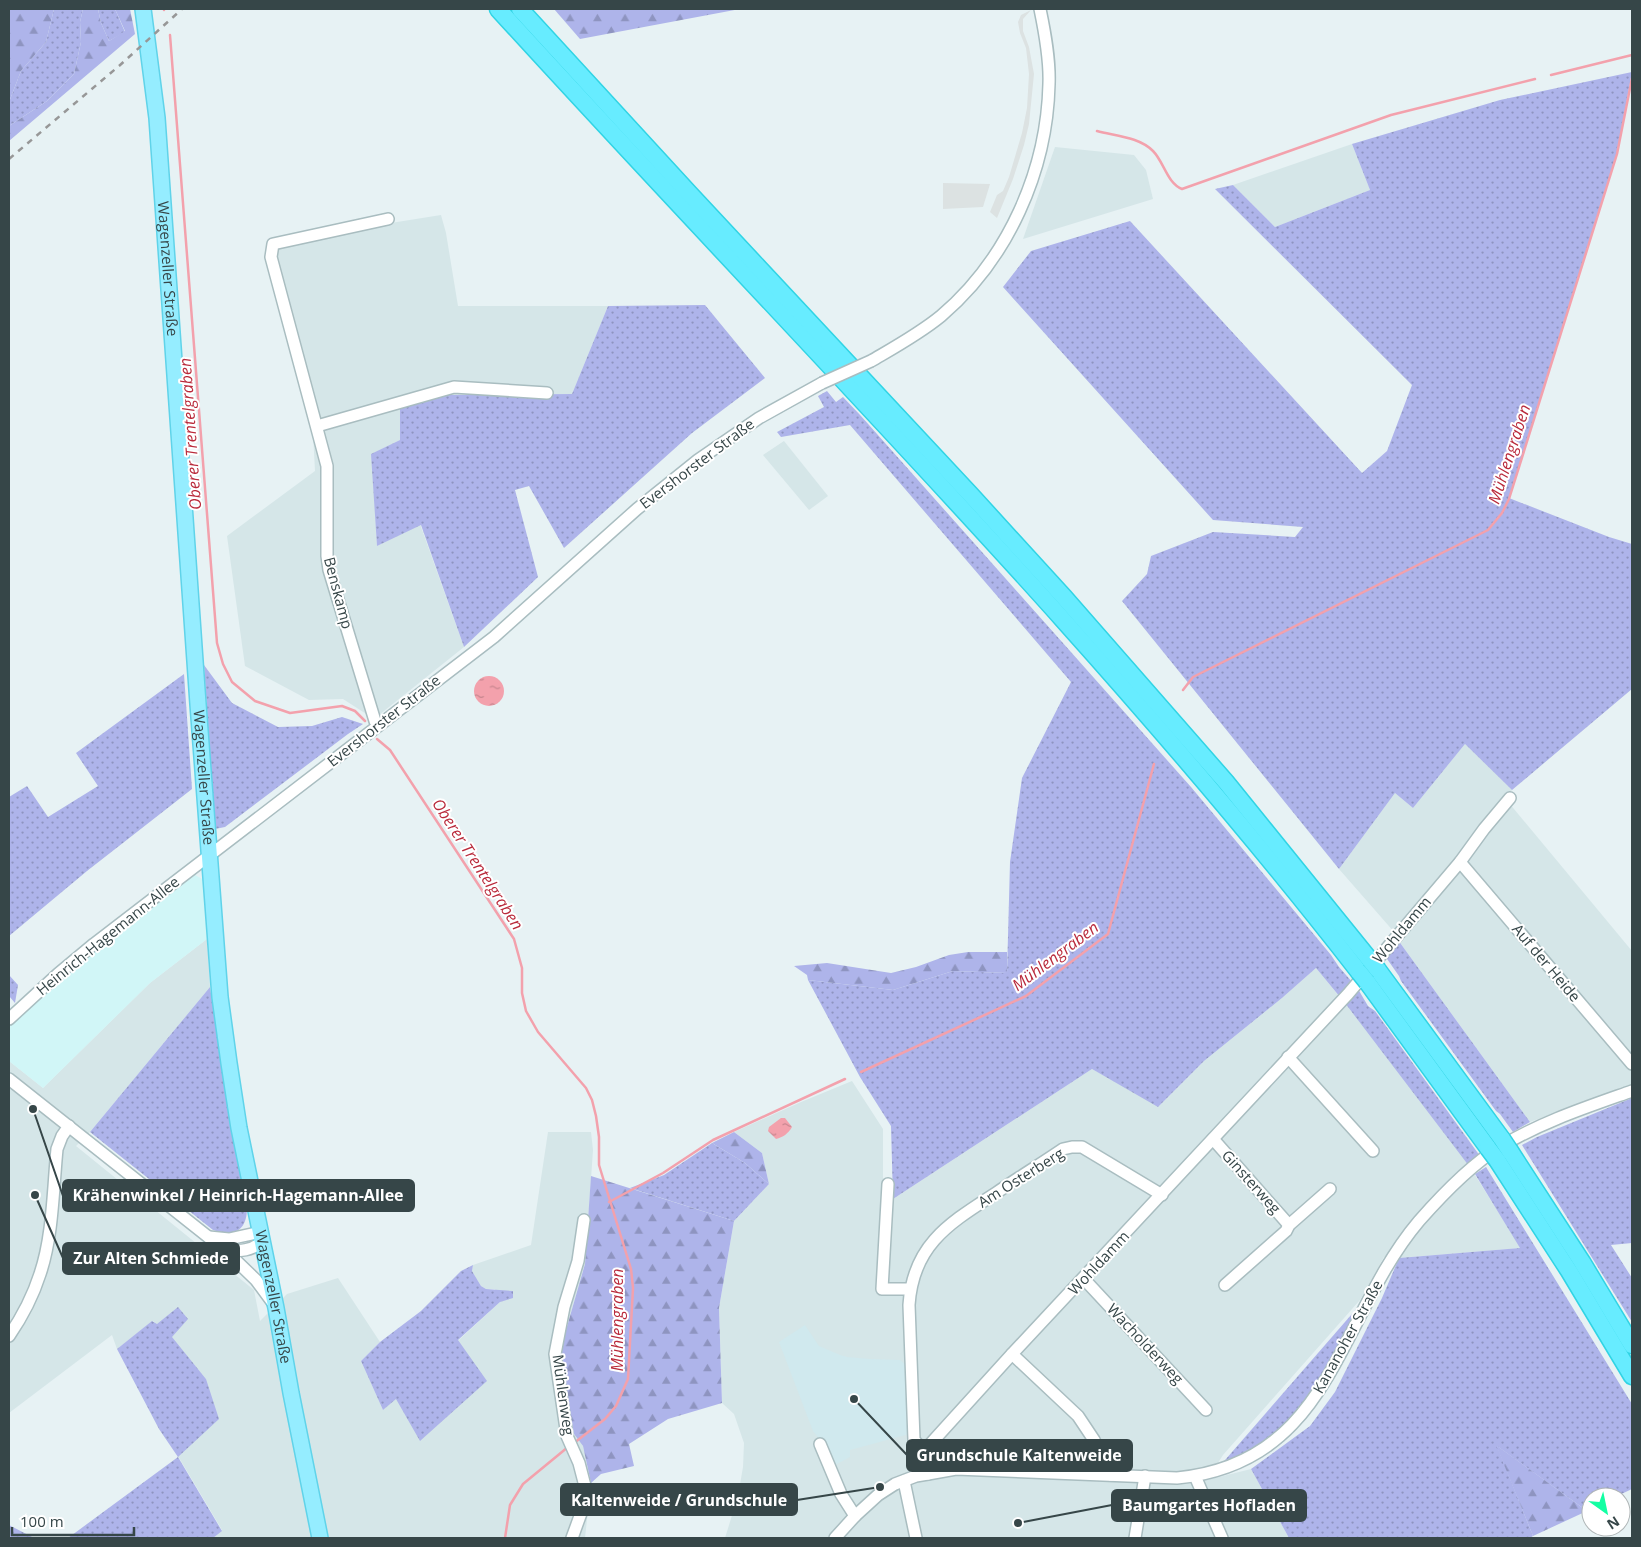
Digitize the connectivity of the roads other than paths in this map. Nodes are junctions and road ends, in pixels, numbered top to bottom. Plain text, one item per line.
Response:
1 (144, 9) edge
2 (498, 9) edge
3 (520, 9) edge
4 (1040, 9) edge
5 (388, 219) dead end
6 (547, 394) dead end
7 (317, 426) junction
8 (378, 726) junction
9 (1510, 798) dead end
10 (209, 855) junction
11 (1460, 862) junction
12 (1368, 971) junction
13 (9, 1019) edge
14 (1288, 1057) junction
15 (1632, 1064) edge
16 (9, 1079) edge
17 (1632, 1091) edge
18 (69, 1126) junction
19 (1213, 1139) junction
20 (1499, 1150) junction
21 (1372, 1151) dead end
22 (888, 1184) dead end
23 (1330, 1189) dead end
24 (1162, 1195) junction
25 (584, 1220) dead end
26 (1289, 1225) junction
27 (262, 1236) junction
28 (209, 1237) junction
29 (226, 1251) junction
30 (1084, 1278) junction
31 (1225, 1285) dead end
32 (910, 1290) junction
33 (276, 1308) junction
34 (9, 1336) edge
35 (1632, 1345) edge
36 (1012, 1354) junction
37 (1632, 1376) edge
38 (1206, 1410) dead end
39 (820, 1444) dead end
40 (924, 1451) junction
41 (928, 1474) junction
42 (1111, 1475) junction
43 (1145, 1476) junction
44 (1196, 1476) junction
45 (904, 1481) junction
46 (855, 1516) junction
47 (320, 1538) edge
48 (572, 1538) edge
49 (835, 1538) edge
50 (916, 1538) edge
51 (1135, 1538) edge
52 (1222, 1538) edge

1 - 10 main road, Wagenzeller Straße
2 - 12 highway
3 - 12 highway
4 - 8 street, Evershorster Straße, bridge
5 - 7 street, Benskamp
6 - 7 street
7 - 8 street, Benskamp
8 - 10 street, Evershorster Straße
9 - 11 street, Wohldamm
10 - 13 street, Heinrich-Hagemann-Allee
10 - 27 main road, Wagenzeller Straße
11 - 14 street, Wohldamm
11 - 15 street, Auf der Heide
12 - 20 highway
14 - 19 street, Wohldamm
14 - 21 street
16 - 18 street
17 - 44 street, Kananoher Straße
18 - 28 street
18 - 34 street
19 - 24 street, Wohldamm
19 - 26 street, Ginsterweg
20 - 35 highway
20 - 37 highway
22 - 32 street
23 - 26 street, Ginsterweg
24 - 30 street, Wohldamm
24 - 32 street, Am Osterberg
25 - 48 street, Mühlenweg
26 - 31 street, Ginsterweg
27 - 28 street
27 - 29 street
27 - 33 main road, Wagenzeller Straße
28 - 29 street
29 - 33 street
30 - 36 street, Wohldamm
30 - 38 street, Wacholderweg
32 - 40 street, Am Osterberg
33 - 47 main road, Wagenzeller Straße
36 - 40 street, Wohldamm
36 - 42 street
39 - 46 street
40 - 41 street
41 - 42 street, Kananoher Straße
41 - 45 street, Kananoher Straße
42 - 43 street, Kananoher Straße
43 - 44 street, Kananoher Straße
43 - 51 street
44 - 52 street
45 - 46 street, Kananoher Straße
45 - 50 street
46 - 49 street, Kananoher Straße

